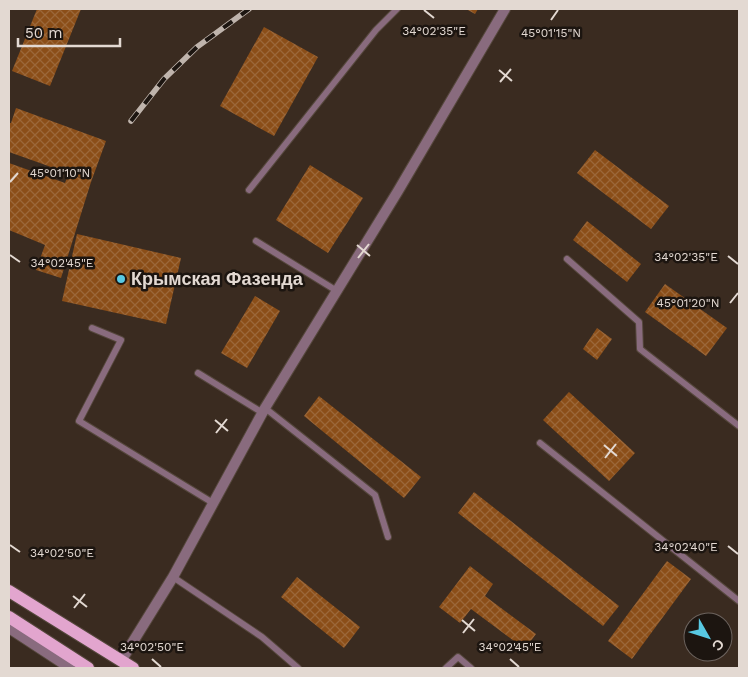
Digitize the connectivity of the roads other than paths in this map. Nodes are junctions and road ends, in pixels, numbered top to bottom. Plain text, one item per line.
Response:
1 (397, 9) edge
2 (505, 9) edge
3 (249, 190) dead end
4 (256, 241) dead end
5 (567, 258) dead end
6 (337, 291) junction
7 (92, 328) dead end
8 (198, 373) dead end
9 (264, 410) junction
10 (739, 426) edge
11 (540, 444) dead end
12 (213, 503) junction
13 (388, 537) dead end
14 (173, 577) junction
15 (9, 590) edge
16 (739, 601) edge
17 (9, 617) edge
18 (9, 628) edge
19 (121, 660) junction
20 (70, 668) edge
21 (88, 668) edge
22 (133, 668) edge
23 (298, 668) edge
24 (446, 668) edge
25 (471, 668) edge

1 - 3 lane
2 - 6 street
4 - 6 lane
5 - 10 lane
6 - 9 street
7 - 12 lane
8 - 9 lane
9 - 12 street
9 - 13 lane
11 - 16 lane
12 - 14 street
14 - 19 street
14 - 23 lane
15 - 19 main road
17 - 21 main road
18 - 20 street
19 - 22 main road
24 - 25 lane

